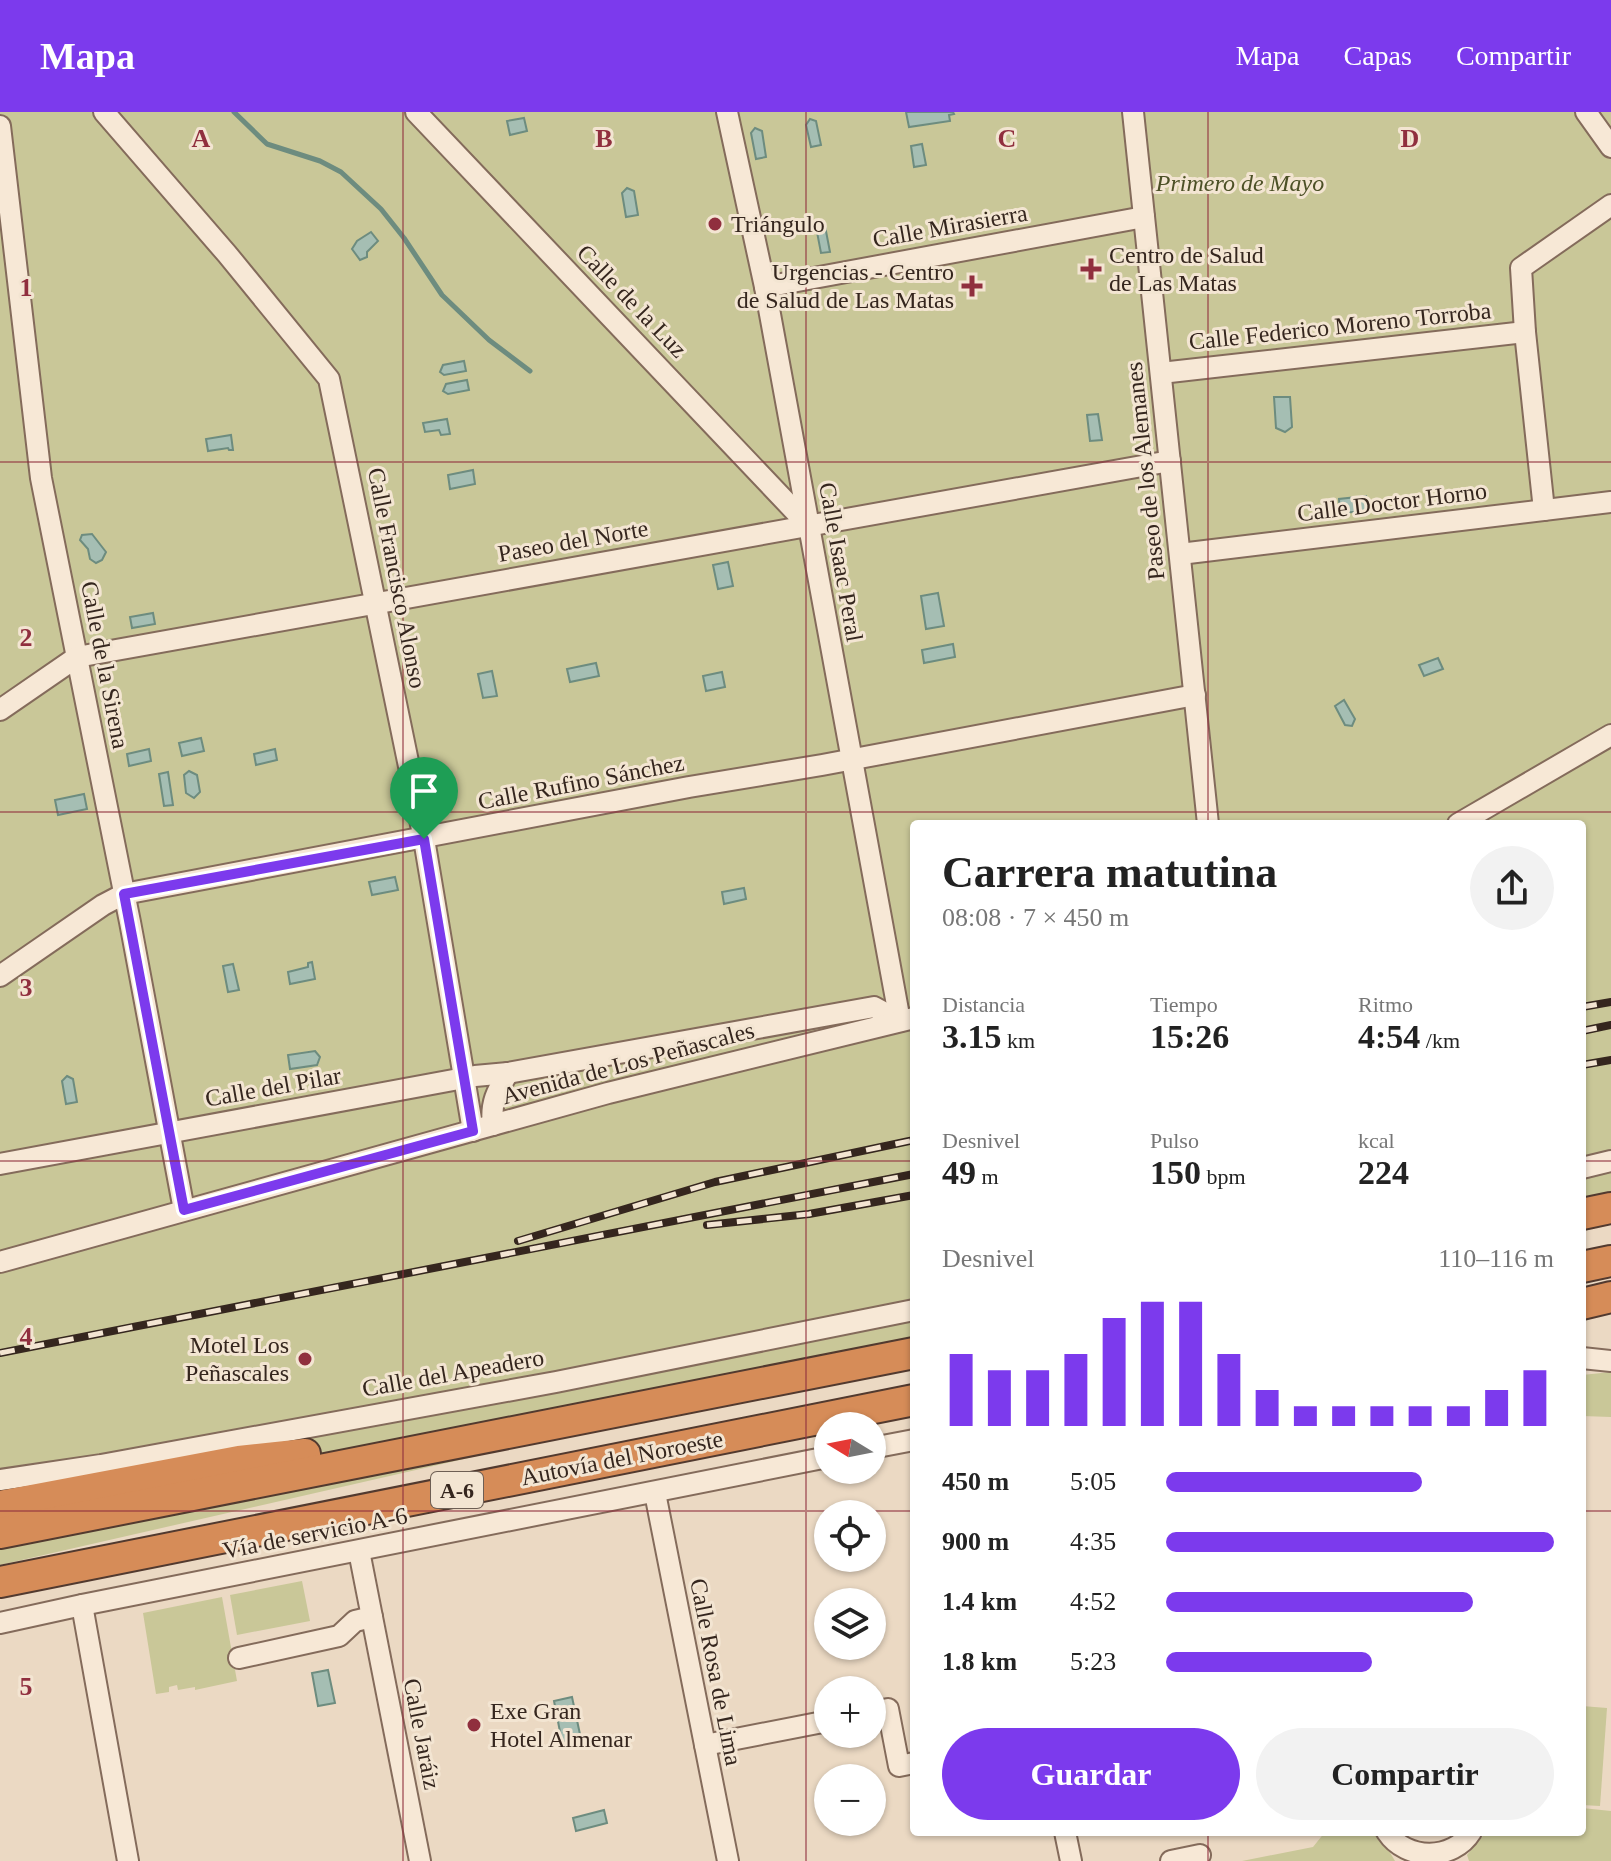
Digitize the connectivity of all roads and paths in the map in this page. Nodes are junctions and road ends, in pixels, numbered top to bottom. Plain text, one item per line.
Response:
1 (104, 112) edge
2 (416, 112) edge
3 (727, 112) edge
4 (1133, 112) edge
5 (1586, 112) edge
6 (0, 126) edge
7 (1611, 147) edge
8 (1611, 205) edge
9 (1144, 217) junction
10 (765, 287) junction
11 (1525, 332) junction
12 (1161, 373) junction
13 (1170, 461) junction
14 (1611, 502) edge
15 (1544, 510) junction
16 (809, 526) junction
17 (1180, 554) junction
18 (376, 602) junction
19 (77, 657) junction
20 (1195, 695) junction
21 (0, 710) edge
22 (1611, 735) edge
23 (850, 760) junction
24 (1208, 820) edge
25 (1465, 820) edge
26 (424, 839) junction
27 (124, 894) junction
28 (0, 976) edge
29 (907, 1020) edge
30 (508, 1073) junction
31 (463, 1078) junction
32 (483, 1128) junction
33 (170, 1132) junction
34 (1611, 1161) edge
35 (0, 1164) edge
36 (1586, 1167) edge
37 (1611, 1208) edge
38 (184, 1210) junction
39 (1586, 1213) edge
40 (1611, 1261) edge
41 (0, 1262) edge
42 (1586, 1266) edge
43 (1611, 1297) edge
44 (1586, 1303) edge
45 (910, 1311) edge
46 (910, 1354) edge
47 (910, 1401) edge
48 (541, 1427) junction
49 (910, 1441) edge
50 (886, 1445) edge
51 (814, 1460) edge
52 (0, 1480) edge
53 (655, 1493) junction
54 (0, 1506) edge
55 (0, 1533) edge
56 (359, 1551) junction
57 (0, 1582) edge
58 (82, 1605) junction
59 (372, 1617) junction
60 (0, 1623) edge
61 (239, 1658) dead end
62 (886, 1709) edge
63 (814, 1724) edge
64 (705, 1745) junction
65 (910, 1764) edge
66 (1066, 1836) edge
67 (1390, 1836) edge
68 (1468, 1836) edge
69 (1200, 1855) dead end
70 (1451, 1857) edge
71 (128, 1861) edge
72 (420, 1861) edge
73 (728, 1861) edge
74 (1071, 1861) edge
75 (1171, 1861) edge

1 - 18 street, Calle Francisco Alonso
2 - 16 street, Calle de la Luz
3 - 10 street, Calle Isaac Peral
4 - 9 street, Paseo de los Alemanes
5 - 7 street
6 - 19 street, Calle de la Sirena
8 - 11 street
9 - 10 street, Calle Mirasierra
9 - 12 street, Paseo de los Alemanes
10 - 16 street, Calle Isaac Peral
11 - 12 street, Calle Federico Moreno Torroba
11 - 15 street
12 - 13 street, Paseo de los Alemanes
13 - 16 street, Paseo del Norte
13 - 17 street, Paseo de los Alemanes
14 - 15 street, Calle Doctor Horno
15 - 17 street, Calle Doctor Horno
16 - 18 street, Paseo del Norte
16 - 23 street, Calle Isaac Peral
17 - 20 street, Paseo de los Alemanes
18 - 19 street, Paseo del Norte
18 - 26 street, Calle Francisco Alonso
19 - 21 street, Paseo del Norte
19 - 27 street, Calle de la Sirena
20 - 23 street, Calle Rufino Sánchez
20 - 24 street, Paseo de los Alemanes
22 - 25 street
23 - 26 street, Calle Rufino Sánchez
23 - 29 street, Calle Isaac Peral
26 - 27 street, Calle Rufino Sánchez
26 - 31 street, Calle Francisco Alonso
27 - 28 street, Calle Rufino Sánchez
27 - 33 street, Calle de la Sirena
29 - 30 street, Calle del Pilar
29 - 32 street, Avenida de Los Peñascales
30 - 31 street, Calle del Pilar
30 - 32 street
31 - 32 street, Calle Francisco Alonso
31 - 33 street, Calle del Pilar
32 - 38 street, Avenida de Los Peñascales
33 - 35 street, Calle del Pilar
33 - 38 street, Calle de la Sirena
34 - 36 street
37 - 39 highway
38 - 41 street, Avenida de Los Peñascales
40 - 42 highway
43 - 44 highway
45 - 52 street, Calle del Apeadero
46 - 48 highway, Autovía del Noroeste / A-6
47 - 57 highway, Autovía del Noroeste / A-6
48 - 54 highway
48 - 55 highway, Autovía del Noroeste / A-6
49 - 50 street
51 - 53 street, Vía de servicio A-6
53 - 56 street, Vía de servicio A-6
53 - 64 street, Calle Rosa de Lima
56 - 58 street, Vía de servicio A-6
56 - 59 street, Calle Jaráiz
58 - 60 street, Vía de servicio A-6
58 - 71 street
59 - 61 street
59 - 72 street, Calle Jaráiz
62 - 65 street
63 - 64 street
64 - 73 street, Calle Rosa de Lima
66 - 74 street
67 - 70 street
68 - 70 street
69 - 75 street

